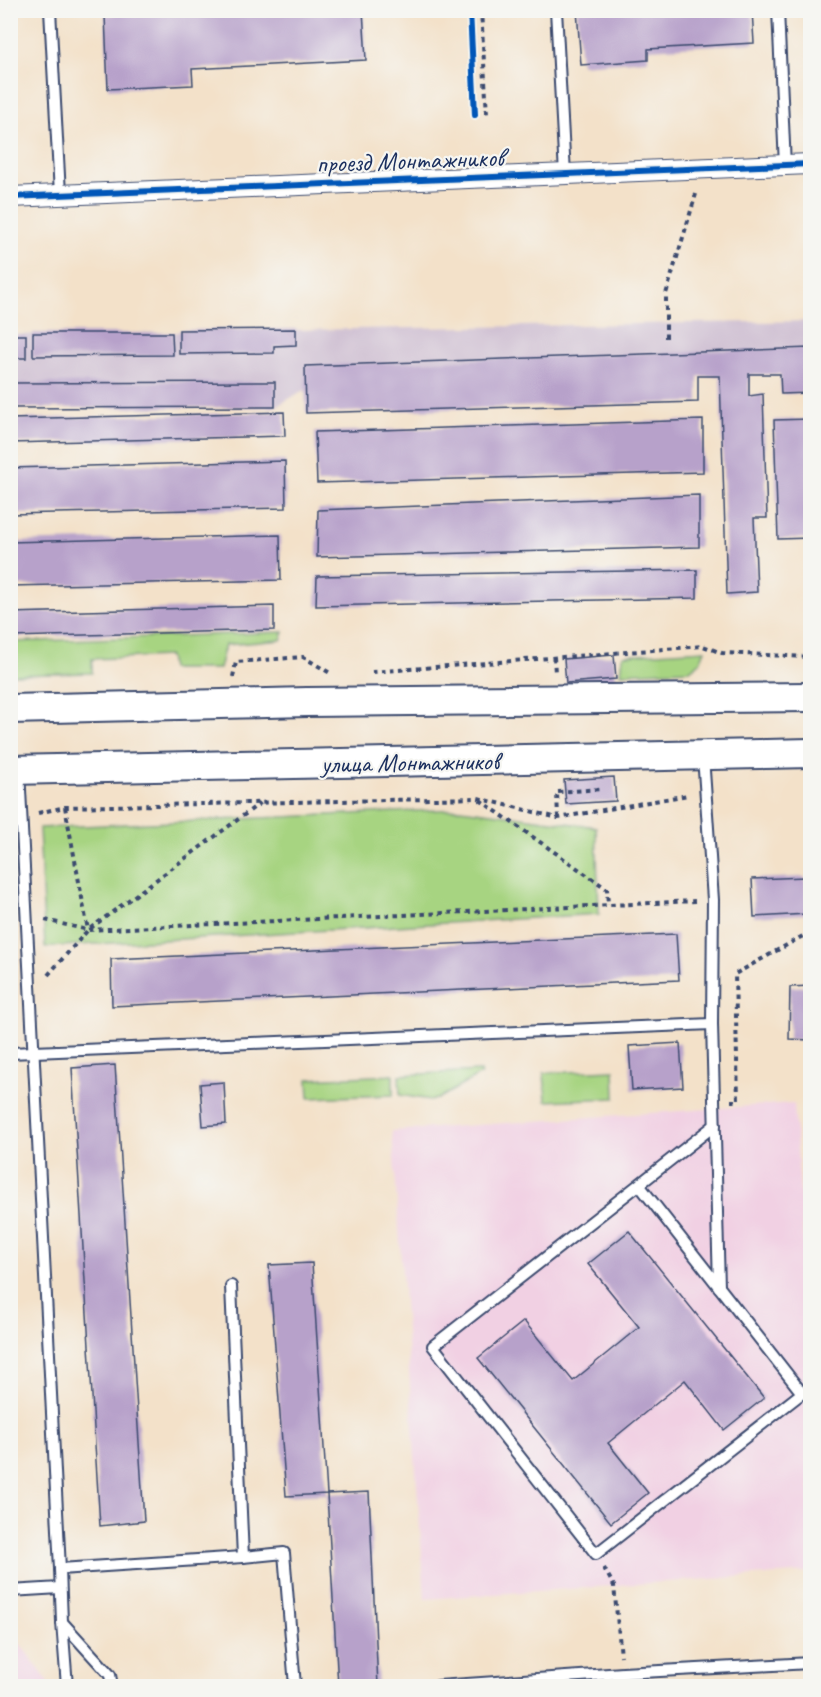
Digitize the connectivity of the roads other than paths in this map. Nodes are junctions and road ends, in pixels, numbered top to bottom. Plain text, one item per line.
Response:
1 (50, 10) edge
2 (556, 10) edge
3 (778, 10) edge
4 (810, 164) edge
5 (785, 166) junction
6 (565, 174) junction
7 (60, 194) junction
8 (10, 197) edge
9 (810, 697) edge
10 (10, 709) edge
11 (810, 753) edge
12 (703, 755) junction
13 (15, 770) edge
14 (712, 1024) junction
15 (10, 1053) edge
16 (34, 1053) junction
17 (716, 1125) junction
18 (640, 1186) junction
19 (231, 1286) dead end
20 (719, 1287) junction
21 (243, 1557) junction
22 (60, 1569) junction
23 (60, 1588) junction
24 (10, 1591) edge
25 (62, 1622) junction
26 (810, 1663) edge
27 (67, 1686) edge
28 (112, 1686) edge
29 (295, 1686) edge
30 (438, 1686) edge

1 - 7 lane
2 - 6 lane
3 - 5 lane
4 - 5 street, проезд Монтажников
5 - 6 street, проезд Монтажников
6 - 7 street, проезд Монтажников
7 - 8 street, проезд Монтажников
9 - 10 main road
11 - 12 main road, улица Монтажников
12 - 13 main road, улица Монтажников
12 - 14 lane
13 - 16 lane
14 - 16 lane
14 - 17 lane
15 - 16 lane
16 - 22 lane
17 - 18 lane
17 - 20 lane
18 - 20 lane
18 - 20 lane
19 - 21 lane
21 - 22 lane
21 - 29 lane
22 - 23 lane
23 - 24 lane
23 - 25 lane
25 - 27 lane
25 - 28 lane
26 - 30 lane

